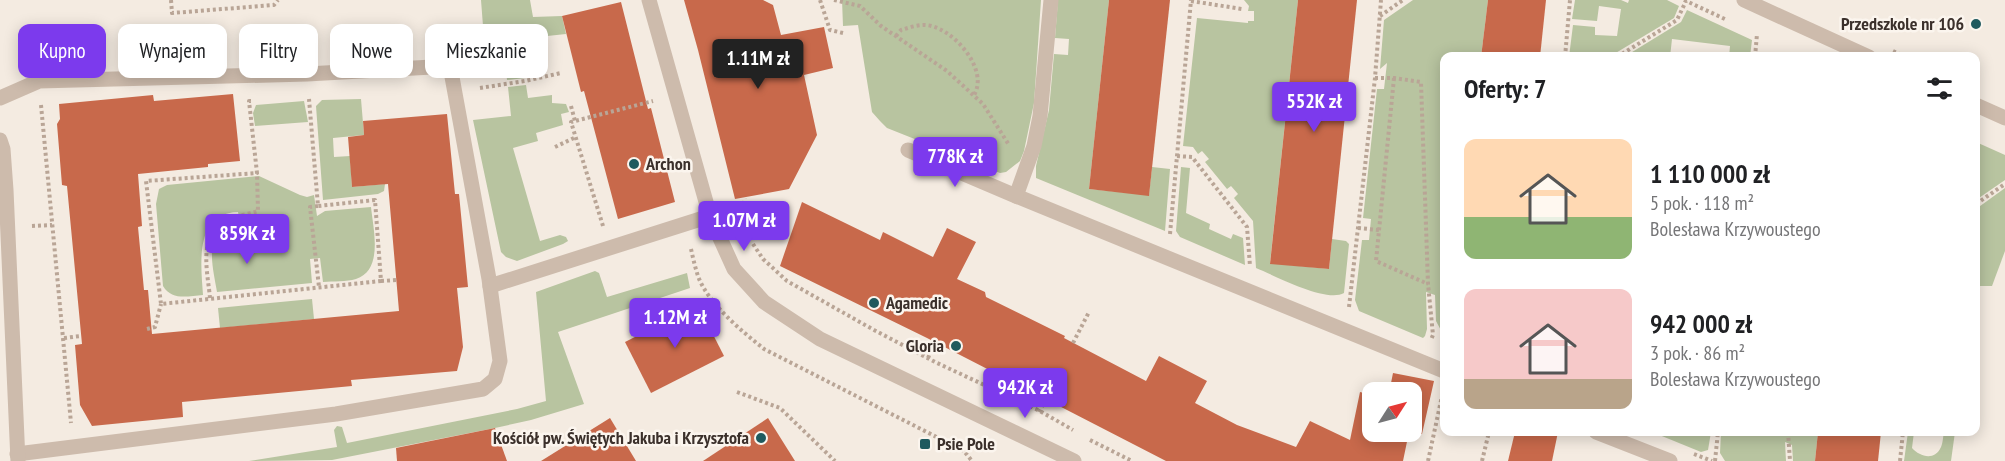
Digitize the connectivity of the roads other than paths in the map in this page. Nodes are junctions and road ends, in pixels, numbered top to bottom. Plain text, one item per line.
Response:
1 (649, 0) edge
2 (1051, 0) edge
3 (1744, 0) edge
4 (1858, 52) edge
5 (0, 98) edge
6 (1980, 107) edge
7 (2005, 118) edge
8 (0, 140) edge
9 (908, 150) dead end
10 (1016, 196) junction
11 (710, 216) junction
12 (490, 286) junction
13 (1440, 369) edge
14 (1606, 436) edge
15 (17, 458) edge
16 (1074, 461) edge
17 (1670, 461) edge

1 - 11 street
2 - 10 street
3 - 4 street
5 - 12 street
6 - 7 street
8 - 15 street
9 - 10 street
10 - 13 street
11 - 12 street
11 - 16 street
12 - 15 street
14 - 17 street

